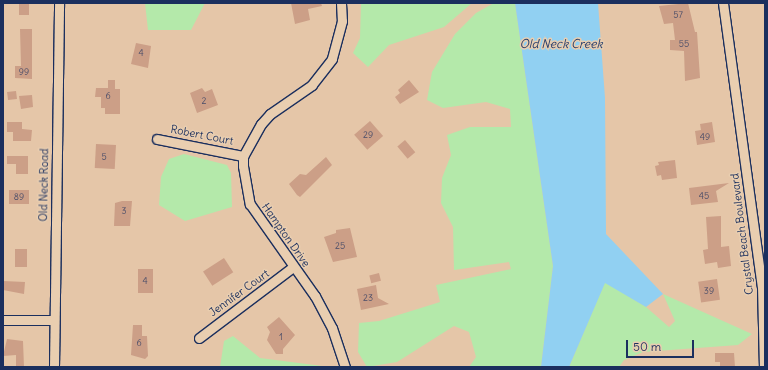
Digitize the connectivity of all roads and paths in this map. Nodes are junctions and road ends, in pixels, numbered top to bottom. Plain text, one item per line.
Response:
1 (59, 3) edge
2 (341, 3) edge
3 (723, 3) edge
4 (157, 138) dead end
5 (243, 156) junction
6 (293, 267) junction
7 (3, 320) edge
8 (54, 320) junction
9 (199, 338) dead end
10 (54, 367) edge
11 (345, 367) edge
12 (764, 367) edge

1 - 8 street, Old Neck Road
2 - 5 street
3 - 12 street, Crystal Beach Boulevard
4 - 5 street, Robert Court
5 - 6 street, Hampton Drive
6 - 9 street, Jennifer Court
6 - 11 street, Hampton Drive
7 - 8 street
8 - 10 street, Old Neck Road

